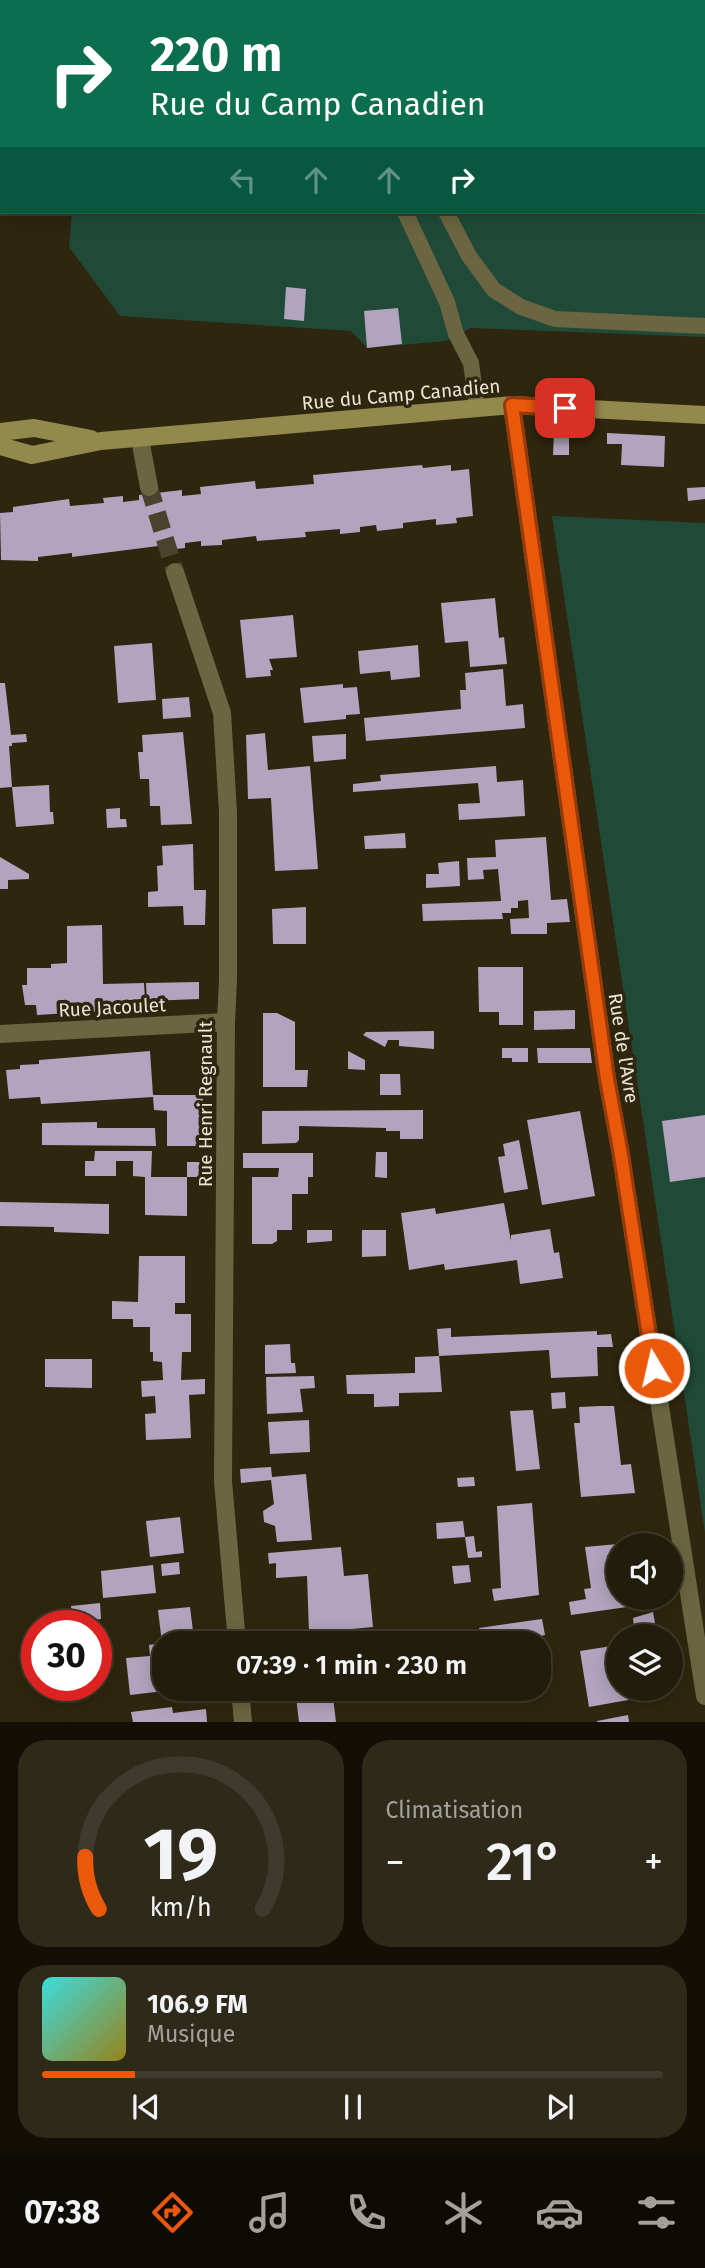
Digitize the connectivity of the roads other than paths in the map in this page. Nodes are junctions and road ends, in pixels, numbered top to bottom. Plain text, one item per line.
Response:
1 (406, 214) edge
2 (447, 214) edge
3 (705, 326) edge
4 (512, 405) junction
5 (477, 408) junction
6 (705, 415) edge
7 (0, 432) edge
8 (140, 439) junction
9 (101, 441) junction
10 (0, 446) edge
11 (149, 487) tunnel mouth
12 (174, 572) tunnel mouth
13 (226, 1022) junction
14 (0, 1034) edge
15 (236, 1631) edge
16 (705, 1696) edge
17 (241, 1701) edge
18 (243, 1722) edge

1 - 5 lane
2 - 3 lane
4 - 5 main road, Rue du Camp Canadien
4 - 6 main road, Rue du Camp Canadien
4 - 16 street, Rue de l'Avre
5 - 8 main road, Rue du Camp Canadien
7 - 9 main road, Rue du Camp Canadien
8 - 9 main road, Rue du Camp Canadien
8 - 11 street
9 - 10 main road, Rue du Camp Canadien
12 - 13 street, Rue Henri Regnault
13 - 14 street, Rue Jacoulet
13 - 15 street, Rue Henri Regnault
17 - 18 street

